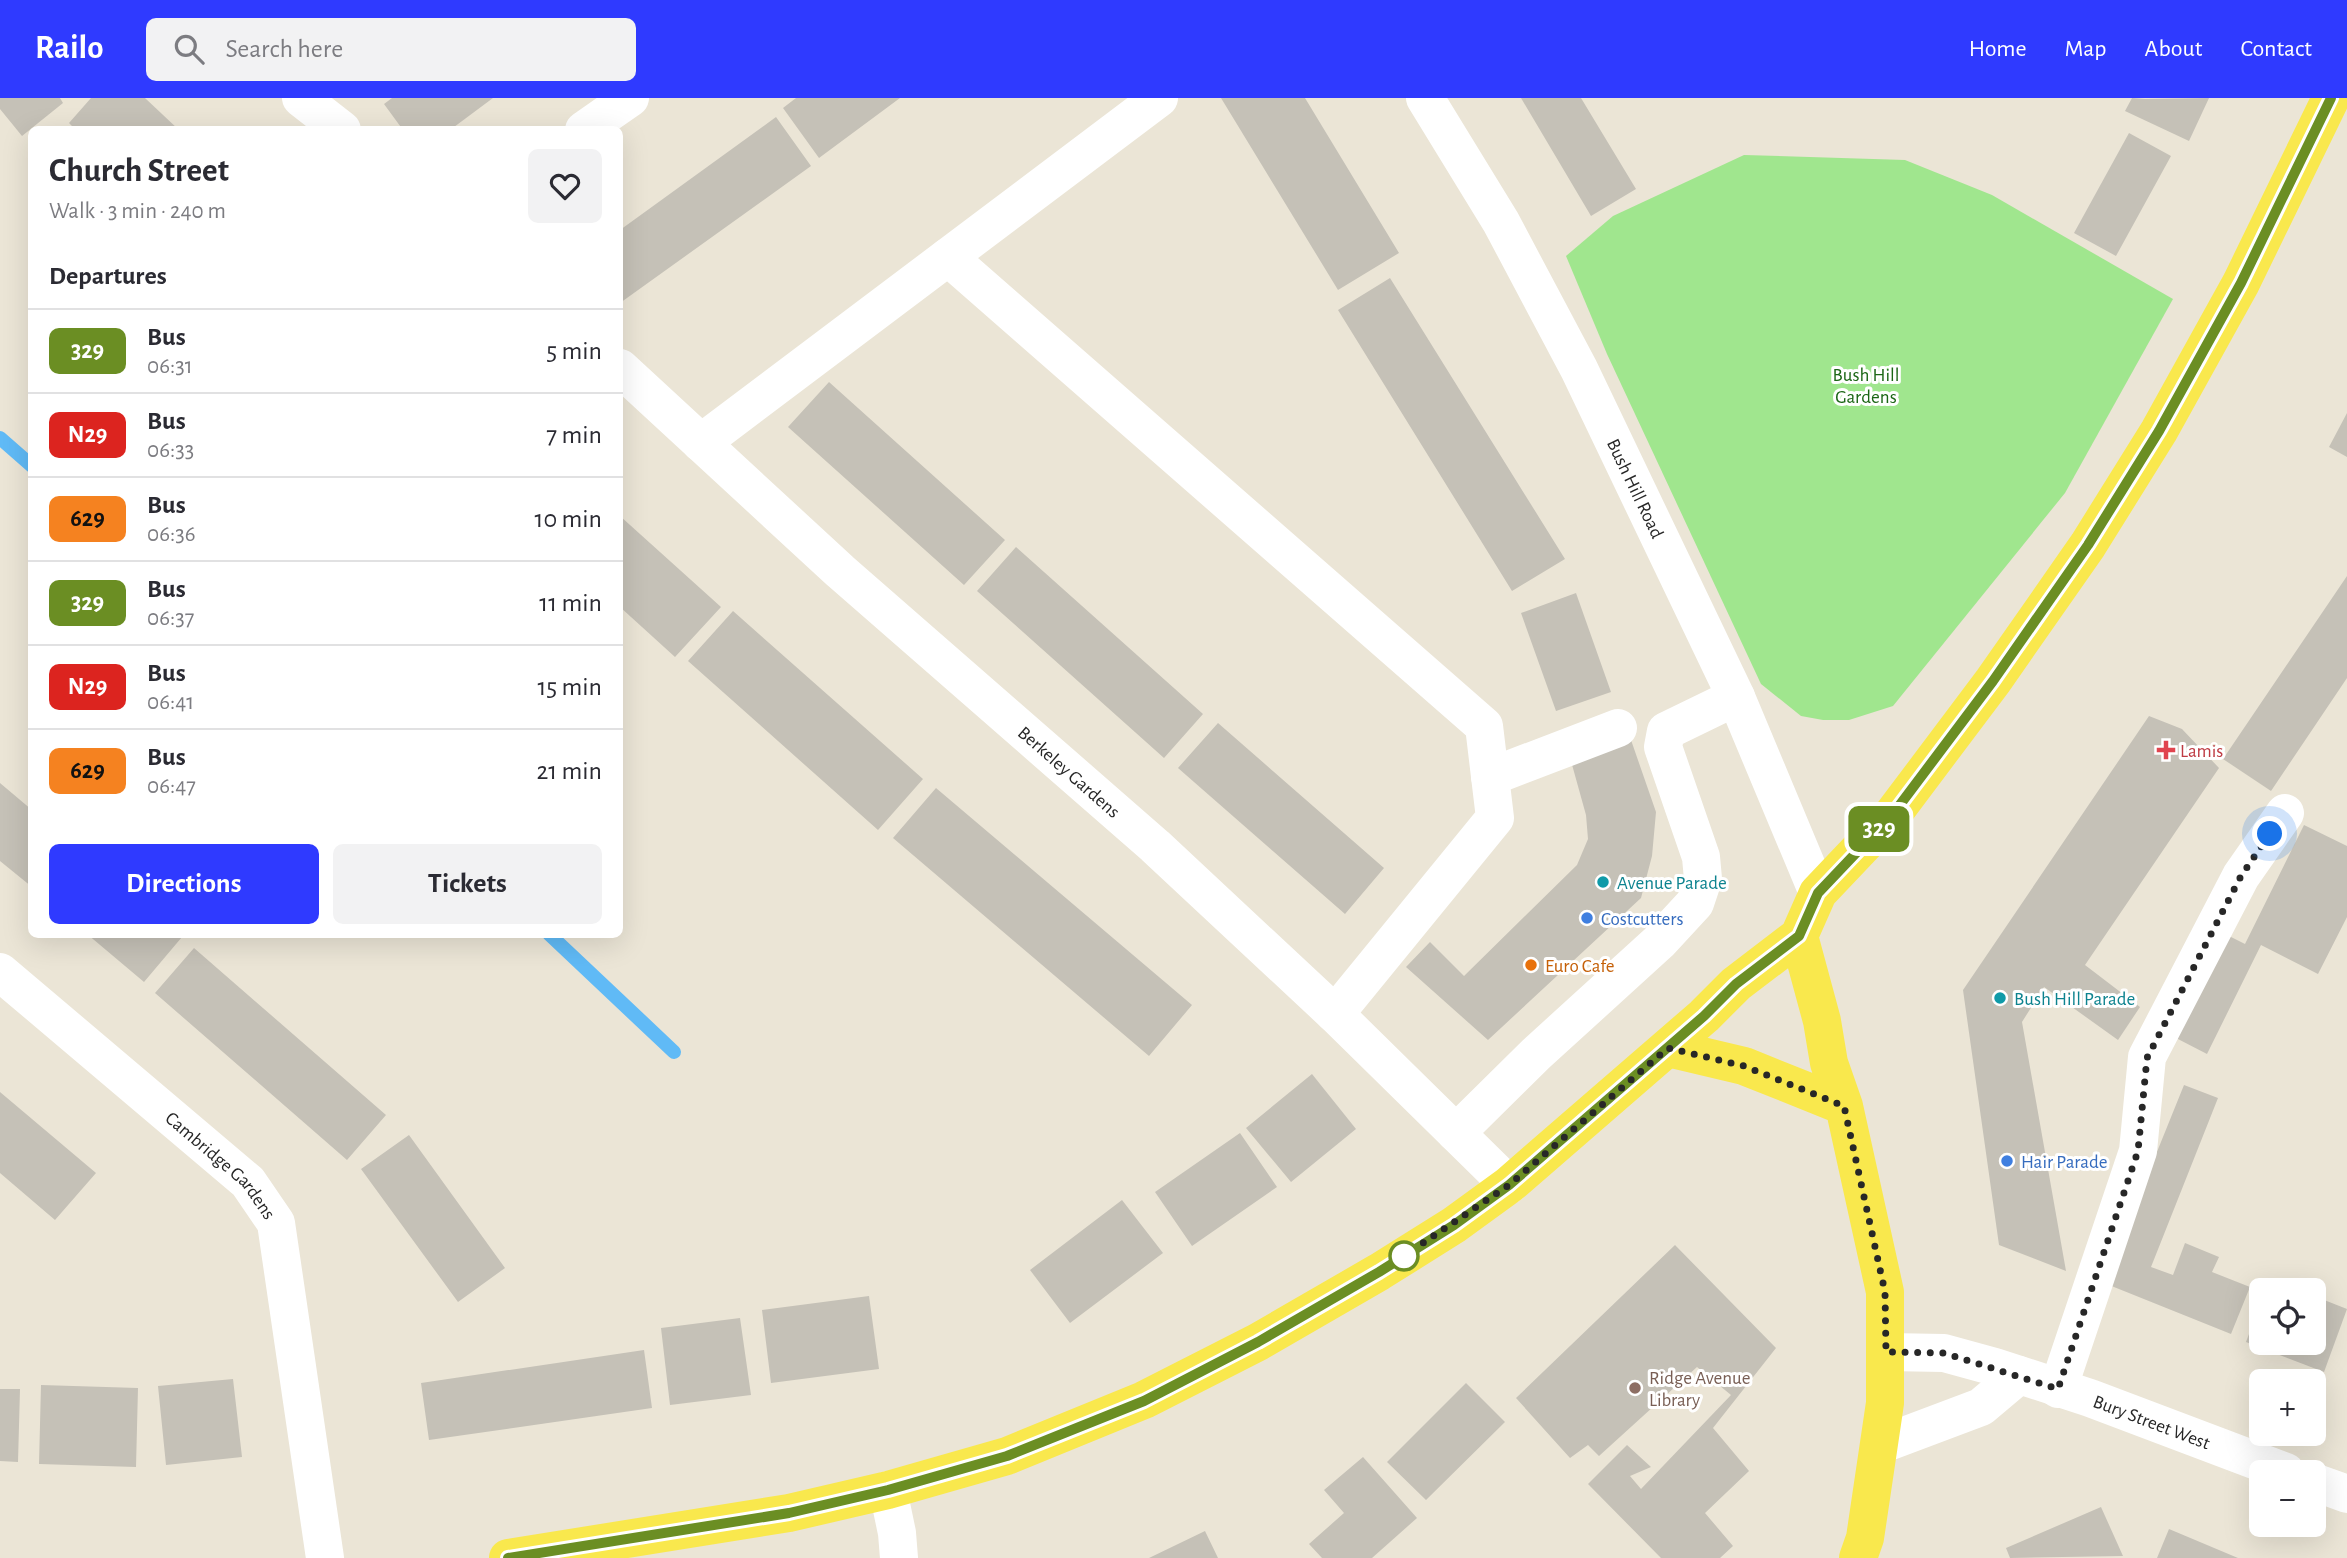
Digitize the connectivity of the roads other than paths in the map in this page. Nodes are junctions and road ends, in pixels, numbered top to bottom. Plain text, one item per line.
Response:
1 (301, 98) edge
2 (630, 98) edge
3 (1159, 98) edge
4 (1425, 98) edge
5 (2330, 98) edge
6 (337, 126) edge
7 (590, 126) edge
8 (948, 257) junction
9 (623, 371) edge
10 (701, 443) junction
11 (1736, 697) junction
12 (1618, 728) dead end
13 (1490, 777) junction
14 (2284, 813) dead end
15 (1818, 893) junction
16 (1799, 936) junction
17 (0, 972) edge
18 (1335, 1014) junction
19 (1668, 1048) junction
20 (1844, 1106) junction
21 (1456, 1133) junction
22 (1509, 1185) junction
23 (1886, 1352) junction
24 (2019, 1375) junction
25 (2058, 1389) junction
26 (1880, 1446) junction
27 (2253, 1460) edge
28 (2326, 1486) edge
29 (888, 1490) junction
30 (2347, 1494) edge
31 (325, 1558) edge
32 (508, 1558) edge
33 (899, 1558) edge
34 (1858, 1558) edge

1 - 6 street
2 - 7 street
3 - 8 street
4 - 11 street, Bush Hill Road
5 - 15 main road
8 - 10 street
8 - 13 street
9 - 10 street, Berkeley Gardens
10 - 18 street, Berkeley Gardens
11 - 15 street, Bush Hill Road
11 - 21 street
12 - 13 street
13 - 18 street
14 - 25 street
15 - 16 main road
16 - 19 main road
16 - 20 main road
17 - 31 street, Cambridge Gardens
18 - 21 street, Berkeley Gardens
19 - 20 main road
19 - 22 main road
20 - 23 main road
21 - 22 street, Berkeley Gardens
22 - 29 main road
23 - 24 street, Bury Street West
23 - 26 main road
24 - 25 street, Bury Street West
24 - 26 street
25 - 27 street, Bury Street West
26 - 34 main road
28 - 30 street
29 - 32 main road
29 - 33 street

